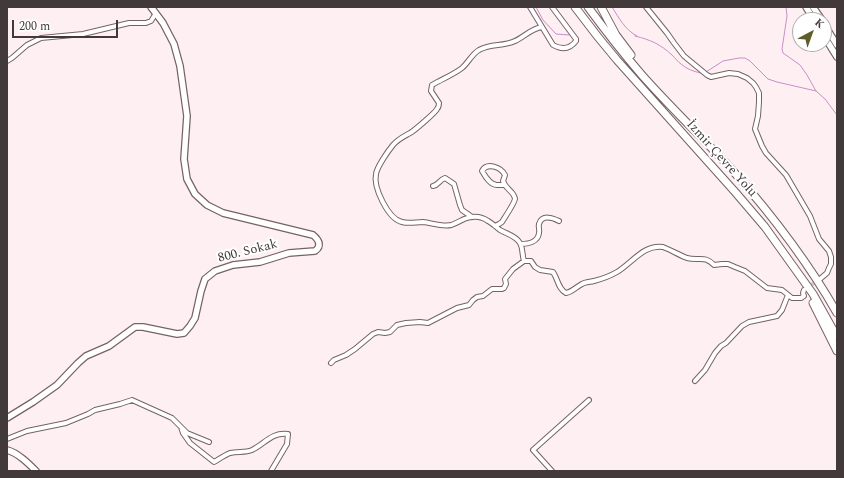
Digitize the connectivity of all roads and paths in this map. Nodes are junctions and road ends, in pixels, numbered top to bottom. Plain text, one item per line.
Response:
1 (151, 7) edge
2 (530, 7) edge
3 (552, 7) edge
4 (575, 7) edge
5 (588, 7) edge
6 (601, 7) edge
7 (646, 7) edge
8 (156, 13) junction
9 (542, 27) junction
10 (7, 61) edge
11 (683, 118) junction
12 (504, 185) junction
13 (433, 186) dead end
14 (472, 217) junction
15 (559, 221) dead end
16 (495, 226) junction
17 (521, 244) junction
18 (789, 259) junction
19 (524, 261) junction
20 (820, 279) tunnel mouth
21 (804, 290) tunnel mouth
22 (788, 295) junction
23 (837, 313) edge
24 (837, 337) edge
25 (837, 350) edge
26 (331, 363) dead end
27 (695, 381) dead end
28 (589, 400) dead end
29 (7, 418) edge
30 (180, 424) junction
31 (7, 439) edge
32 (209, 442) dead end
33 (7, 450) edge
34 (36, 471) edge
35 (271, 471) edge
36 (552, 471) edge

1 - 8 main road
2 - 9 street
3 - 9 street
4 - 18 highway, İzmir Çevre Yolu
5 - 11 highway, İzmir Çevre Yolu
6 - 11 highway
7 - 20 street
8 - 10 street
8 - 29 main road, 800. Sokak
9 - 14 street
11 - 23 highway, İzmir Çevre Yolu
12 - 12 street
12 - 16 street
13 - 14 street
14 - 16 street
15 - 17 street
16 - 17 street
17 - 19 street
18 - 24 highway, İzmir Çevre Yolu
18 - 25 highway
19 - 22 street
19 - 26 street
21 - 22 street
22 - 27 street
28 - 36 street
30 - 31 street
30 - 32 street
30 - 35 street
33 - 34 main road

